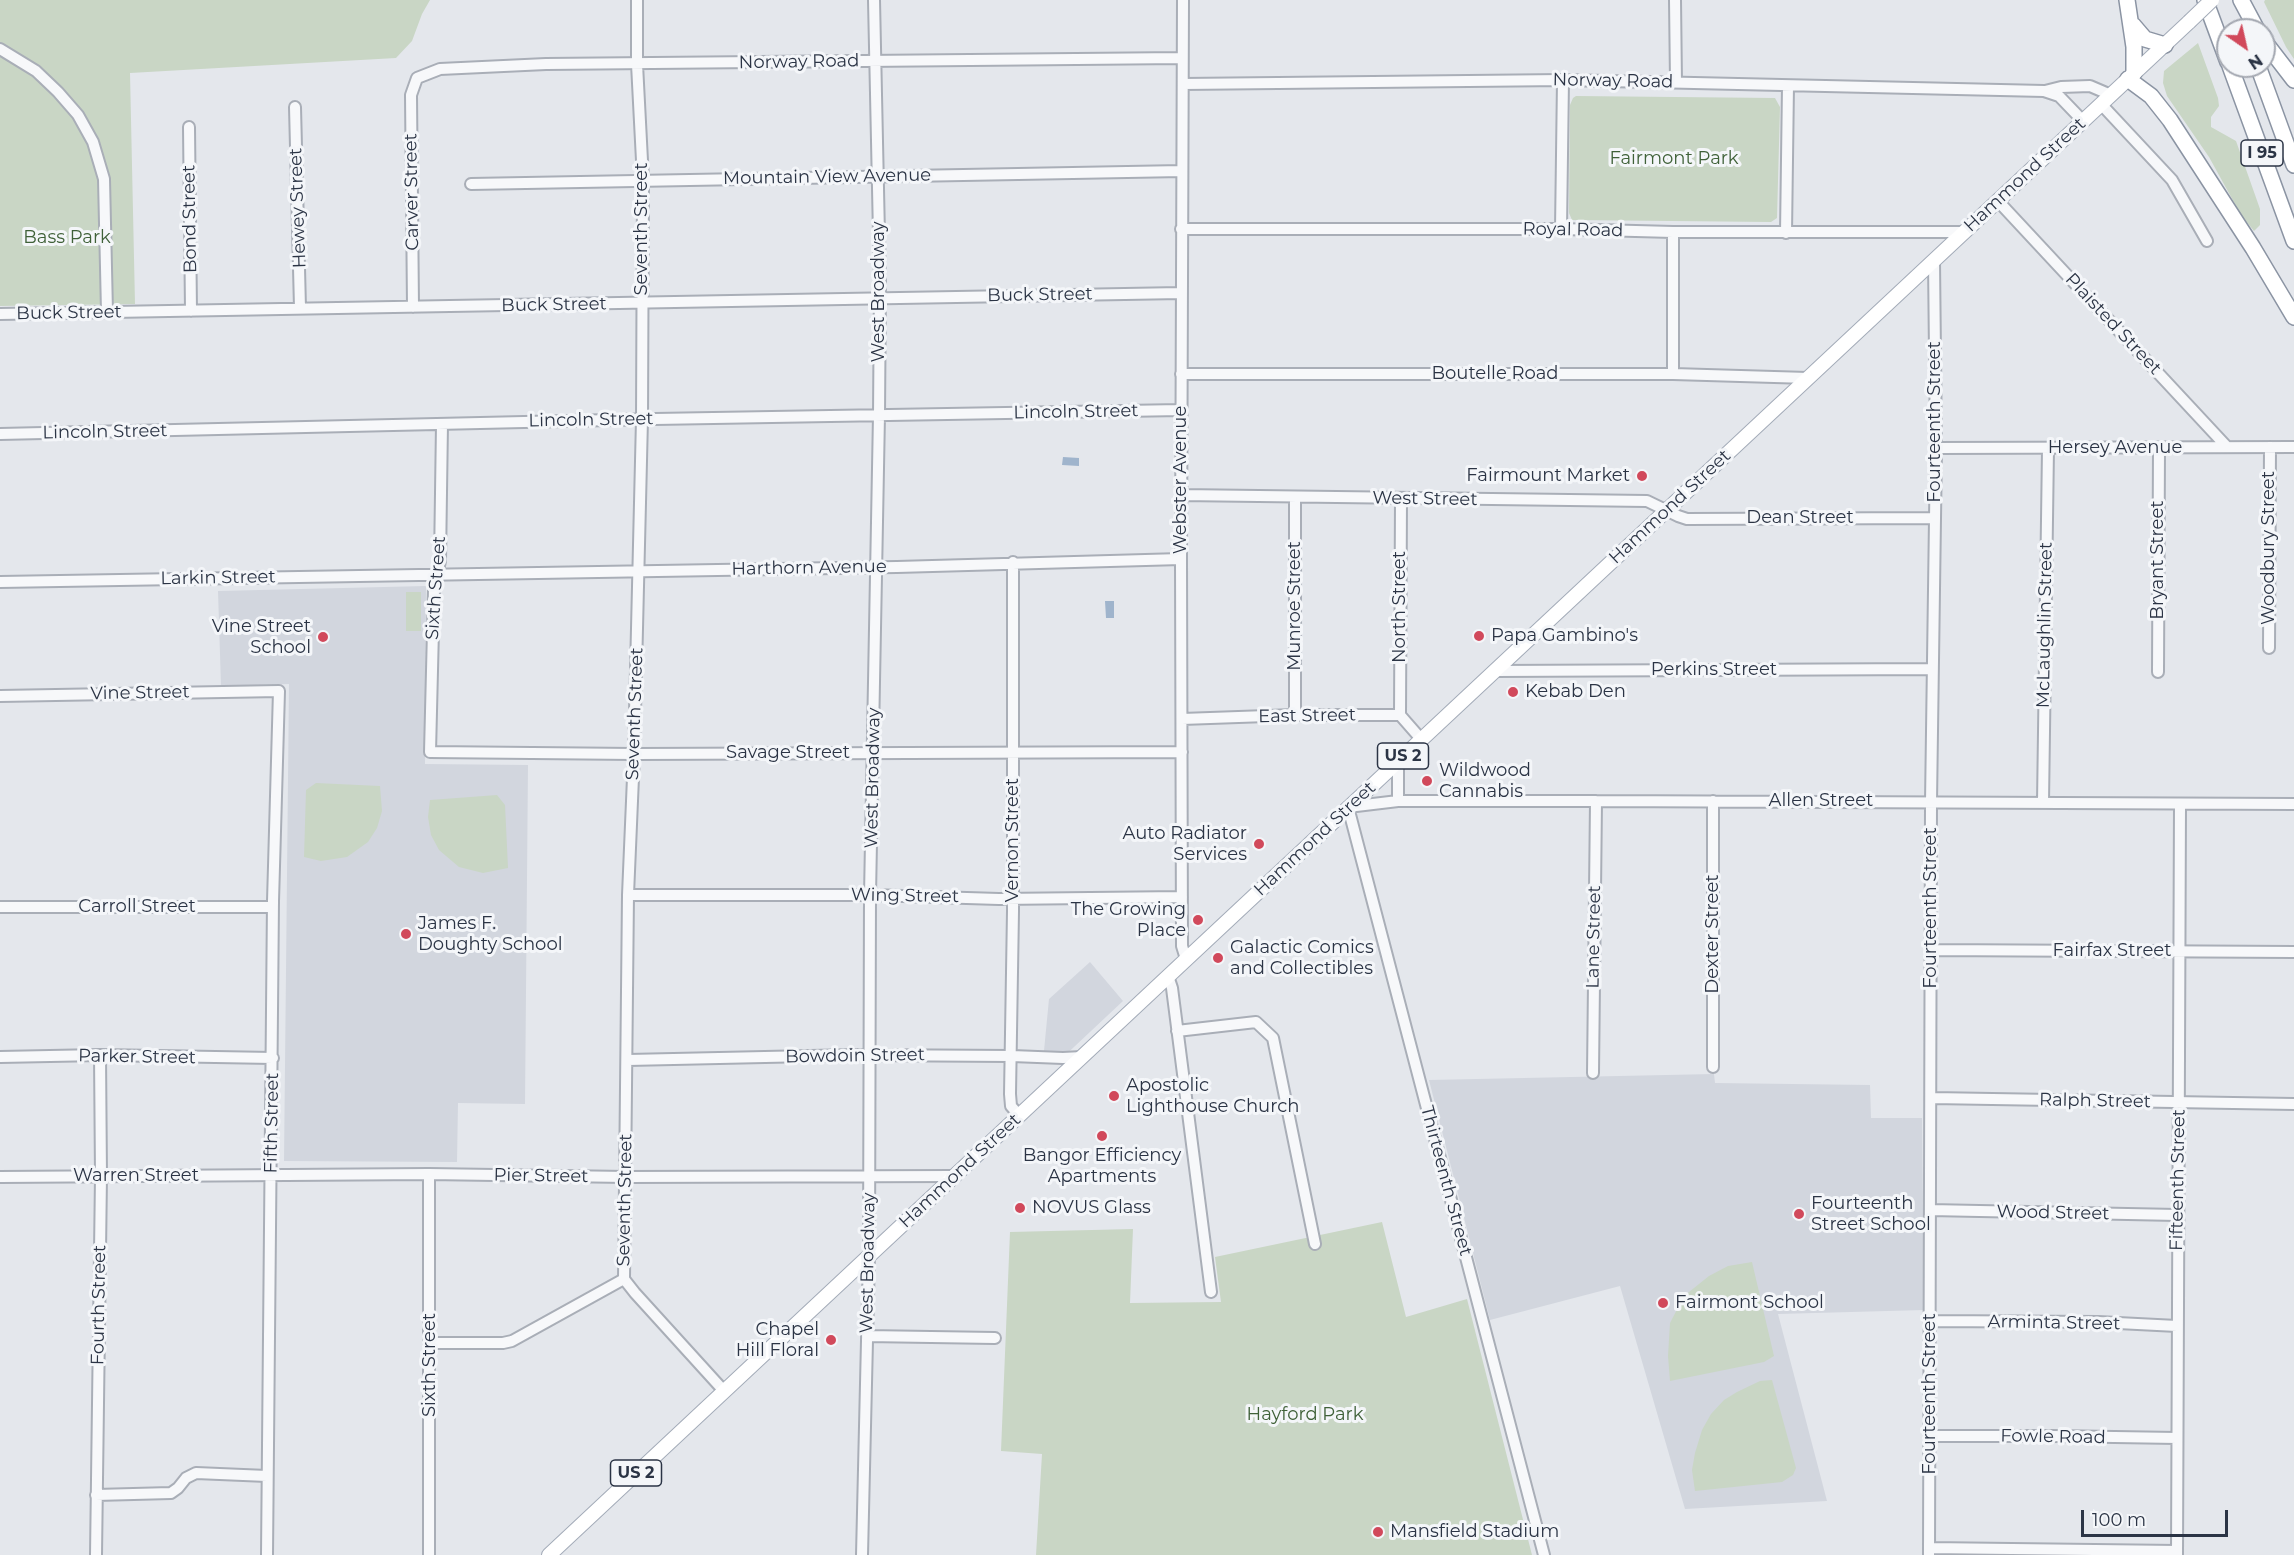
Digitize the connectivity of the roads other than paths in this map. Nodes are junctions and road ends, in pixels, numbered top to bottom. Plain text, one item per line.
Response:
1 (637, 0) edge
2 (874, 0) edge
3 (1183, 0) edge
4 (1675, 0) edge
5 (2127, 0) edge
6 (2205, 0) edge
7 (2212, 0) edge
8 (2233, 0) edge
9 (2241, 0) edge
10 (2240, 18) edge
11 (2251, 18) edge
12 (2130, 20) junction
13 (2216, 30) edge
14 (2165, 45) junction
15 (0, 50) edge
16 (2276, 57) edge
17 (1182, 58) junction
18 (876, 61) junction
19 (637, 64) junction
20 (2131, 76) junction
21 (417, 78) joint
22 (2234, 78) edge
23 (2262, 78) edge
24 (1563, 80) junction
25 (2294, 80) edge
26 (1676, 82) junction
27 (1183, 84) junction
28 (1788, 86) junction
29 (2044, 91) junction
30 (2106, 100) junction
31 (295, 107) dead end
32 (2083, 122) junction
33 (189, 127) dead end
34 (2294, 165) edge
35 (1182, 171) junction
36 (878, 176) junction
37 (643, 180) junction
38 (471, 184) dead end
39 (1998, 201) junction
40 (1181, 229) junction
41 (1561, 229) junction
42 (1673, 232) junction
43 (1964, 232) junction
44 (1786, 233) junction
45 (2206, 241) dead end
46 (2294, 241) edge
47 (1934, 261) junction
48 (1181, 293) junction
49 (880, 298) junction
50 (642, 303) junction
51 (413, 307) junction
52 (300, 308) junction
53 (191, 311) junction
54 (107, 312) junction
55 (0, 314) edge
56 (2294, 317) edge
57 (1181, 374) junction
58 (1673, 374) junction
59 (1808, 378) junction
60 (1181, 410) junction
61 (879, 415) junction
62 (642, 419) junction
63 (441, 424) junction
64 (0, 434) edge
65 (2227, 447) junction
66 (2270, 447) junction
67 (2294, 447) edge
68 (1936, 448) junction
69 (2048, 448) junction
70 (2158, 448) junction
71 (1181, 495) junction
72 (1295, 498) junction
73 (1401, 499) junction
74 (1667, 510) junction
75 (1935, 518) junction
76 (1181, 559) junction
77 (1013, 562) junction
78 (877, 566) junction
79 (639, 571) junction
80 (436, 574) junction
81 (0, 582) edge
82 (2269, 648) dead end
83 (1932, 669) junction
84 (1495, 671) junction
85 (2158, 672) dead end
86 (279, 691) joint
87 (0, 696) edge
88 (1295, 715) junction
89 (1400, 715) junction
90 (1182, 720) junction
91 (1421, 739) junction
92 (430, 752) joint
93 (874, 752) junction
94 (1182, 752) junction
95 (1012, 753) junction
96 (634, 754) junction
97 (1398, 761) junction
98 (1398, 801) junction
99 (1596, 801) junction
100 (1713, 801) junction
101 (1931, 802) junction
102 (2043, 802) junction
103 (2294, 804) edge
104 (2180, 805) junction
105 (1348, 807) junction
106 (628, 894) junction
107 (870, 895) junction
108 (1182, 897) junction
109 (1013, 898) junction
110 (0, 907) edge
111 (273, 907) junction
112 (1931, 950) junction
113 (2180, 951) junction
114 (2294, 952) edge
115 (1186, 959) junction
116 (1168, 976) junction
117 (1177, 1031) junction
118 (869, 1054) junction
119 (100, 1055) junction
120 (1012, 1056) junction
121 (0, 1057) edge
122 (1082, 1057) junction
123 (273, 1058) junction
124 (628, 1060) junction
125 (1713, 1067) dead end
126 (1593, 1073) dead end
127 (1932, 1098) junction
128 (2179, 1103) junction
129 (2294, 1104) edge
130 (1019, 1115) junction
131 (429, 1174) junction
132 (101, 1176) junction
133 (271, 1176) junction
134 (954, 1176) junction
135 (0, 1177) edge
136 (626, 1177) junction
137 (869, 1177) junction
138 (1930, 1210) junction
139 (2177, 1215) junction
140 (1316, 1244) dead end
141 (869, 1255) junction
142 (624, 1279) junction
143 (1211, 1292) dead end
144 (1931, 1321) junction
145 (2177, 1326) junction
146 (867, 1336) junction
147 (995, 1338) dead end
148 (430, 1343) junction
149 (724, 1391) junction
150 (1929, 1436) junction
151 (2177, 1438) junction
152 (267, 1476) junction
153 (96, 1495) junction
154 (1929, 1552) edge
155 (2177, 1553) edge
156 (96, 1555) edge
157 (267, 1555) edge
158 (429, 1555) edge
159 (549, 1555) edge
160 (862, 1555) edge
161 (1544, 1555) edge

1 - 19 street, Seventh Street
2 - 18 street, West Broadway
3 - 17 street, Webster Avenue
4 - 26 street
5 - 12 highway
6 - 13 highway
7 - 14 main road, Hammond Street / US 2, bridge
8 - 10 highway
9 - 11 highway
12 - 14 highway
12 - 20 highway
14 - 20 main road, Hammond Street / US 2
15 - 54 street
16 - 25 highway
17 - 18 street, Norway Road
17 - 27 street, Webster Avenue
18 - 19 street, Norway Road
18 - 36 street, West Broadway
19 - 21 street, Norway Road
19 - 37 street, Seventh Street
20 - 30 main road, Hammond Street / US 2
20 - 56 highway
21 - 51 street, Carver Street
22 - 46 highway, I 95
23 - 34 highway, I 95
24 - 26 street, Norway Road
24 - 27 street, Norway Road
24 - 41 street
26 - 28 street, Norway Road
27 - 35 street, Webster Avenue
28 - 29 street, Norway Road
28 - 44 street
29 - 30 street, Norway Road
29 - 32 street
30 - 32 main road, Hammond Street / US 2
30 - 45 street
31 - 52 street, Hewey Street
32 - 39 main road, Hammond Street / US 2
33 - 53 street, Bond Street
35 - 36 street, Mountain View Avenue
35 - 40 street, Webster Avenue
36 - 37 street, Mountain View Avenue
36 - 49 street, West Broadway
37 - 38 street, Mountain View Avenue
37 - 50 street, Seventh Street
39 - 43 main road, Hammond Street / US 2
39 - 65 street, Plaisted Street
40 - 41 street, Royal Road
40 - 48 street, Webster Avenue
41 - 42 street, Royal Road
42 - 44 street, Royal Road
42 - 58 street
43 - 44 street, Royal Road
43 - 47 main road, Hammond Street / US 2
47 - 59 main road, Hammond Street / US 2
47 - 68 street, Fourteenth Street
48 - 49 street, Buck Street
48 - 57 street, Webster Avenue
49 - 50 street, Buck Street
49 - 61 street, West Broadway
50 - 51 street, Buck Street
50 - 62 street, Seventh Street
51 - 52 street, Buck Street
52 - 53 street, Buck Street
53 - 54 street, Buck Street
54 - 55 street, Buck Street
57 - 58 street, Boutelle Road
57 - 60 street, Webster Avenue
58 - 59 street, Boutelle Road
59 - 74 main road, Hammond Street / US 2
60 - 61 street, Lincoln Street
60 - 71 street, Webster Avenue
61 - 62 street, Lincoln Street
61 - 78 street, West Broadway
62 - 63 street, Lincoln Street
62 - 79 street, Seventh Street
63 - 64 street, Lincoln Street
63 - 80 street, Sixth Street
65 - 66 street, Hersey Avenue
65 - 70 street, Hersey Avenue
66 - 67 street, Hersey Avenue
66 - 82 street, Woodbury Street
68 - 69 street, Hersey Avenue
68 - 75 street, Fourteenth Street
69 - 70 street, Hersey Avenue
69 - 102 street, McLaughlin Street
70 - 85 street, Bryant Street
71 - 72 street, West Street
71 - 76 street, Webster Avenue
72 - 73 street, West Street
72 - 88 street, Munroe Street
73 - 74 street, West Street
73 - 89 street, North Street
74 - 75 street, Dean Street
74 - 84 main road, Hammond Street / US 2
75 - 83 street, Fourteenth Street
76 - 77 street, Harthorn Avenue
76 - 90 street, Webster Avenue
77 - 78 street, Harthorn Avenue
77 - 95 street, Vernon Street
78 - 79 street, Harthorn Avenue
78 - 93 street, West Broadway
79 - 80 street, Harthorn Avenue
79 - 96 street, Seventh Street
80 - 81 street, Larkin Street
80 - 92 street, Sixth Street
83 - 84 street, Perkins Street
83 - 101 street, Fourteenth Street
84 - 91 main road, Hammond Street / US 2
86 - 87 street, Vine Street
86 - 111 street, Fifth Street
88 - 89 street, East Street
88 - 90 street, East Street
89 - 91 street
90 - 94 street, Webster Avenue
91 - 97 main road, Hammond Street / US 2
92 - 96 street, Savage Street
93 - 95 street, Savage Street
93 - 96 street, Savage Street
93 - 107 street, West Broadway
94 - 95 street, Savage Street
94 - 108 street, Webster Avenue
95 - 109 street, Vernon Street
96 - 106 street, Seventh Street
97 - 98 street
97 - 105 main road, Hammond Street / US 2
98 - 99 street, Allen Street
98 - 105 street, Allen Street
99 - 100 street, Allen Street
99 - 126 street, Lane Street
100 - 101 street, Allen Street
100 - 125 street, Dexter Street
101 - 102 street, Allen Street
101 - 112 street, Fourteenth Street
102 - 104 street, Allen Street
103 - 104 street, Allen Street
104 - 113 street, Fifteenth Street
105 - 115 main road, Hammond Street / US 2
105 - 161 street, Thirteenth Street
106 - 107 street, Wing Street
106 - 124 street, Seventh Street
107 - 109 street, Wing Street
107 - 118 street, West Broadway
108 - 109 street, Wing Street
108 - 115 street, Webster Avenue
109 - 120 street, Vernon Street
110 - 111 street, Carroll Street
111 - 123 street, Fifth Street
112 - 113 street, Fairfax Street
112 - 127 street, Fourteenth Street
113 - 114 street, Fairfax Street
113 - 128 street, Fifteenth Street
115 - 116 main road, Hammond Street / US 2
116 - 117 street
116 - 122 main road, Hammond Street / US 2
117 - 140 street
117 - 143 street
118 - 120 street, Bowdoin Street
118 - 124 street, Bowdoin Street
118 - 137 street, West Broadway
119 - 121 street, Parker Street
119 - 123 street, Parker Street
119 - 132 street, Fourth Street
120 - 122 street, Bowdoin Street
120 - 130 street, Vernon Street
122 - 130 main road, Hammond Street / US 2
123 - 133 street, Fifth Street
124 - 136 street, Seventh Street
127 - 128 street, Ralph Street
127 - 138 street, Fourteenth Street
128 - 129 street, Ralph Street
128 - 139 street, Fifteenth Street
130 - 134 main road, Hammond Street / US 2
131 - 133 street, Pier Street
131 - 136 street, Pier Street
131 - 148 street, Sixth Street
132 - 133 street, Warren Street
132 - 135 street, Warren Street
132 - 153 street, Fourth Street
133 - 152 street, Fifth Street
134 - 137 street, Pier Street
134 - 141 main road, Hammond Street / US 2
136 - 137 street, Pier Street
136 - 142 street, Seventh Street
137 - 141 street, West Broadway
138 - 139 street, Wood Street
138 - 144 street, Fourteenth Street
139 - 145 street, Fifteenth Street
141 - 146 street, West Broadway
141 - 149 main road, Hammond Street / US 2
142 - 148 street
142 - 149 street, Seventh Street
144 - 145 street, Arminta Street
144 - 150 street, Fourteenth Street
145 - 151 street, Fifteenth Street
146 - 147 street
146 - 160 street, West Broadway
148 - 158 street, Sixth Street
149 - 159 main road, Hammond Street / US 2
150 - 151 street, Fowle Road
150 - 154 street, Fourteenth Street
151 - 155 street, Fifteenth Street
152 - 153 street
152 - 157 street, Fifth Street
153 - 156 street, Fourth Street
154 - 155 street

